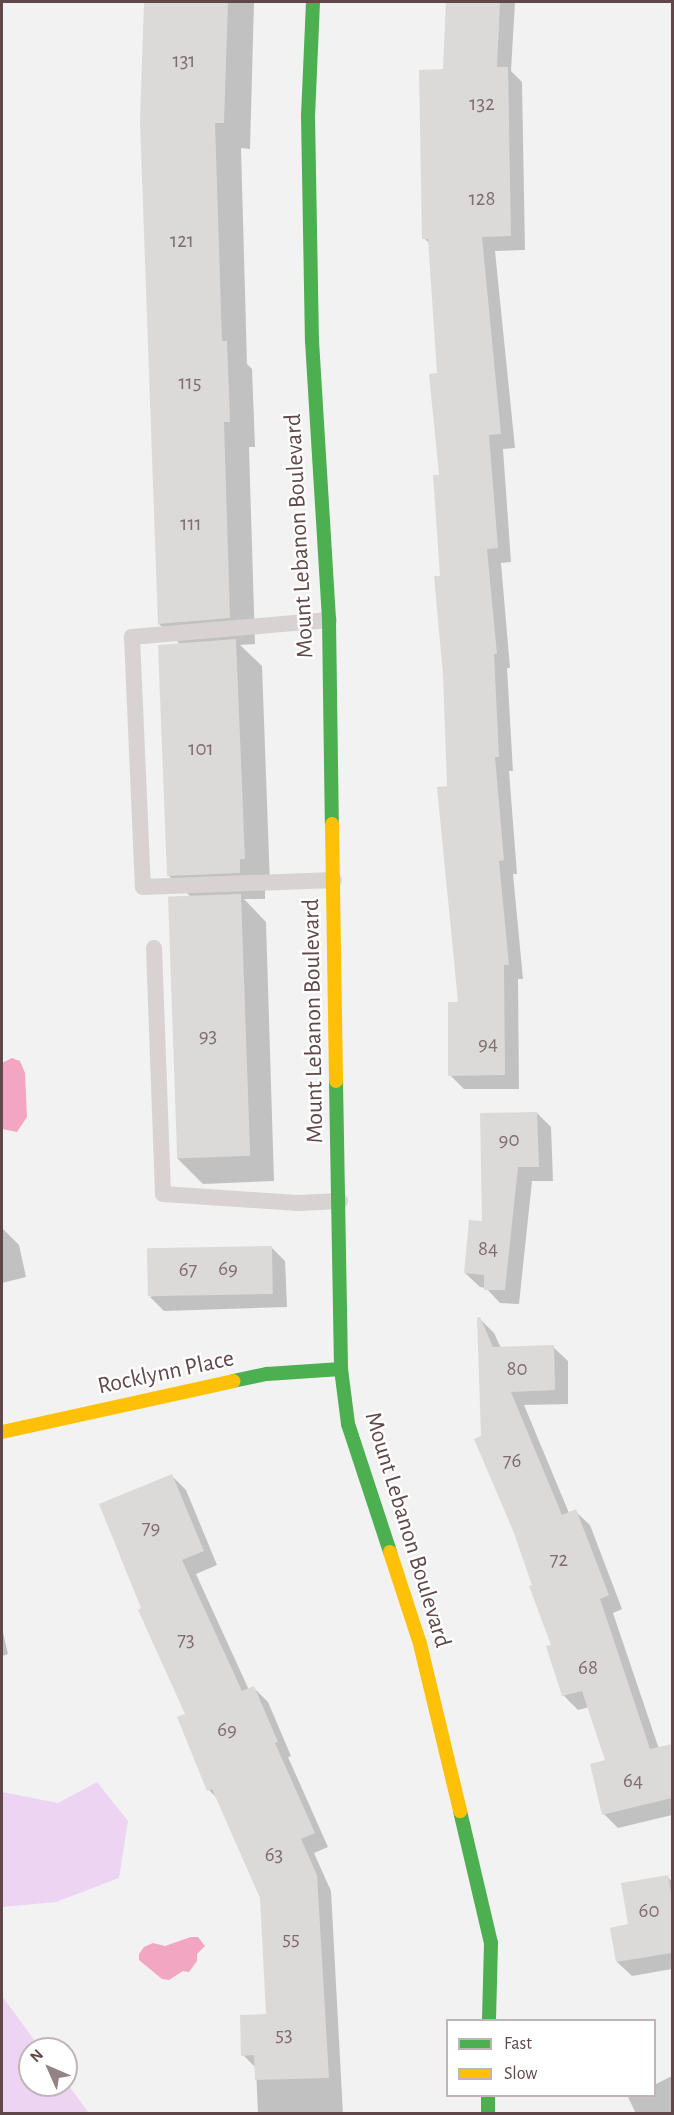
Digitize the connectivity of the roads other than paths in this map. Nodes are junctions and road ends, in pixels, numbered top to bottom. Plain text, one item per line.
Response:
1 (313, 2) edge
2 (329, 620) junction
3 (334, 880) junction
4 (154, 948) dead end
5 (340, 1201) junction
6 (341, 1369) junction
7 (2, 1432) edge
8 (489, 2019) edge
9 (488, 2097) edge
10 (488, 2114) edge

1 - 2 street, Mount Lebanon Boulevard
2 - 3 street, Mount Lebanon Boulevard
2 - 3 lane
3 - 5 street, Mount Lebanon Boulevard
4 - 5 lane
5 - 6 street, Mount Lebanon Boulevard
6 - 7 street, Rocklynn Place
6 - 8 street, Mount Lebanon Boulevard
9 - 10 street

